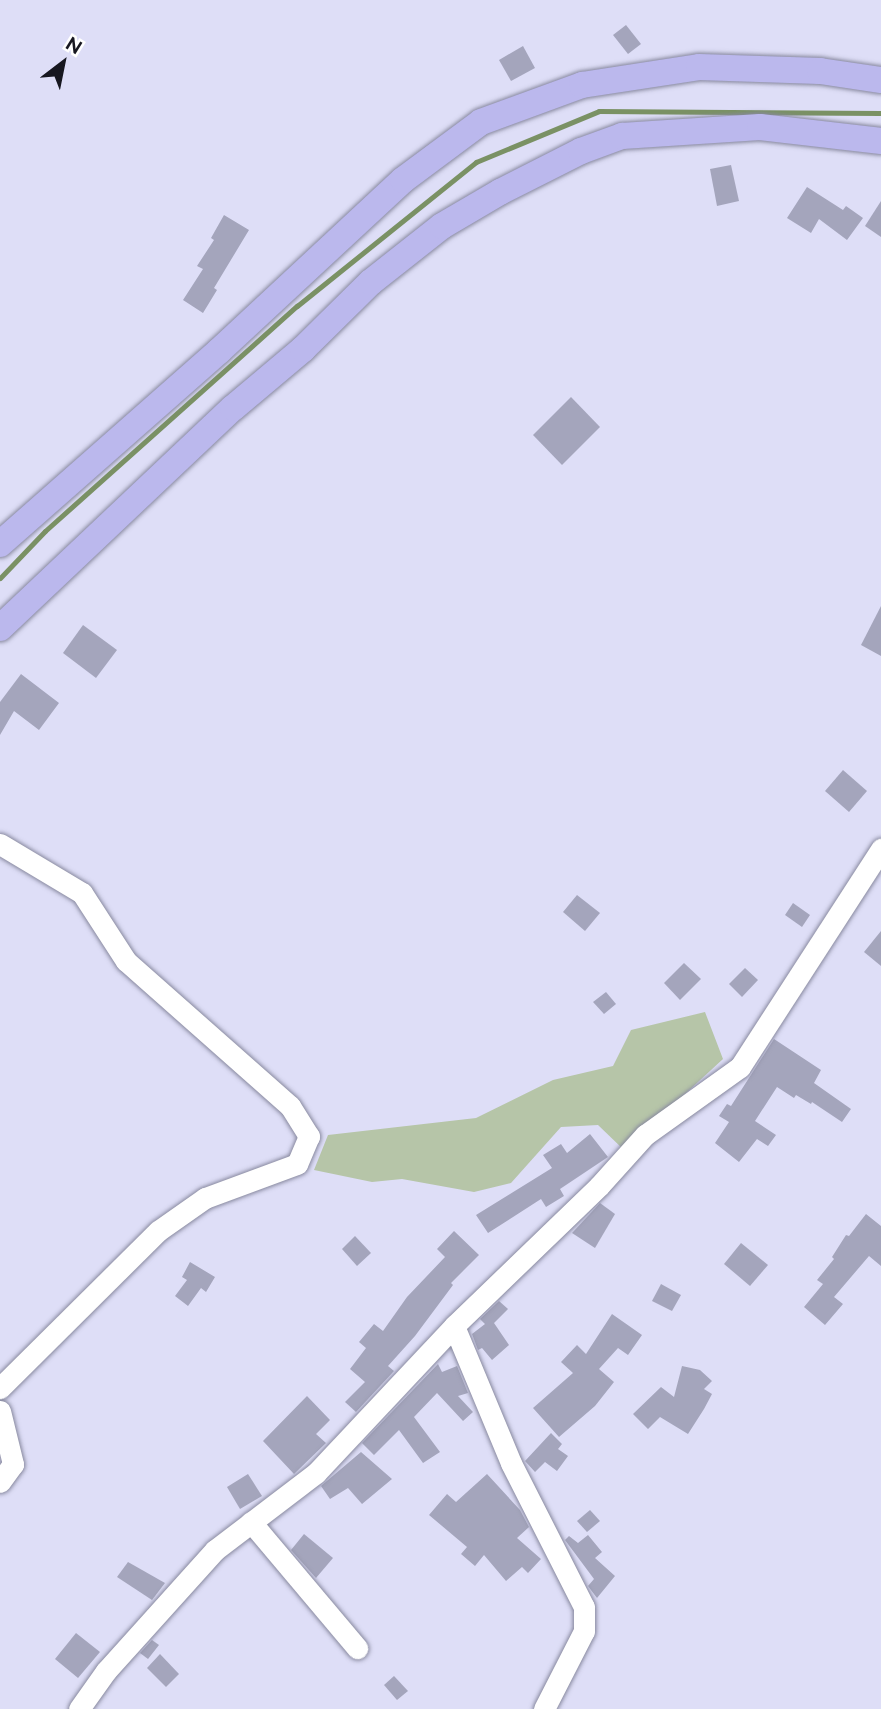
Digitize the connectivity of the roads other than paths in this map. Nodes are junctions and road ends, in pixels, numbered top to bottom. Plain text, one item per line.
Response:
1 (881, 80) edge
2 (881, 141) edge
3 (0, 544) edge
4 (0, 628) edge
5 (0, 844) edge
6 (881, 849) edge
7 (454, 1326) junction
8 (0, 1388) edge
9 (0, 1411) edge
10 (0, 1482) edge
11 (251, 1522) junction
12 (357, 1648) dead end
13 (79, 1709) edge
14 (544, 1709) edge

1 - 3 main road
2 - 4 main road
5 - 8 street
6 - 7 street
7 - 11 street
7 - 14 street
9 - 10 street
11 - 12 street
11 - 13 street

